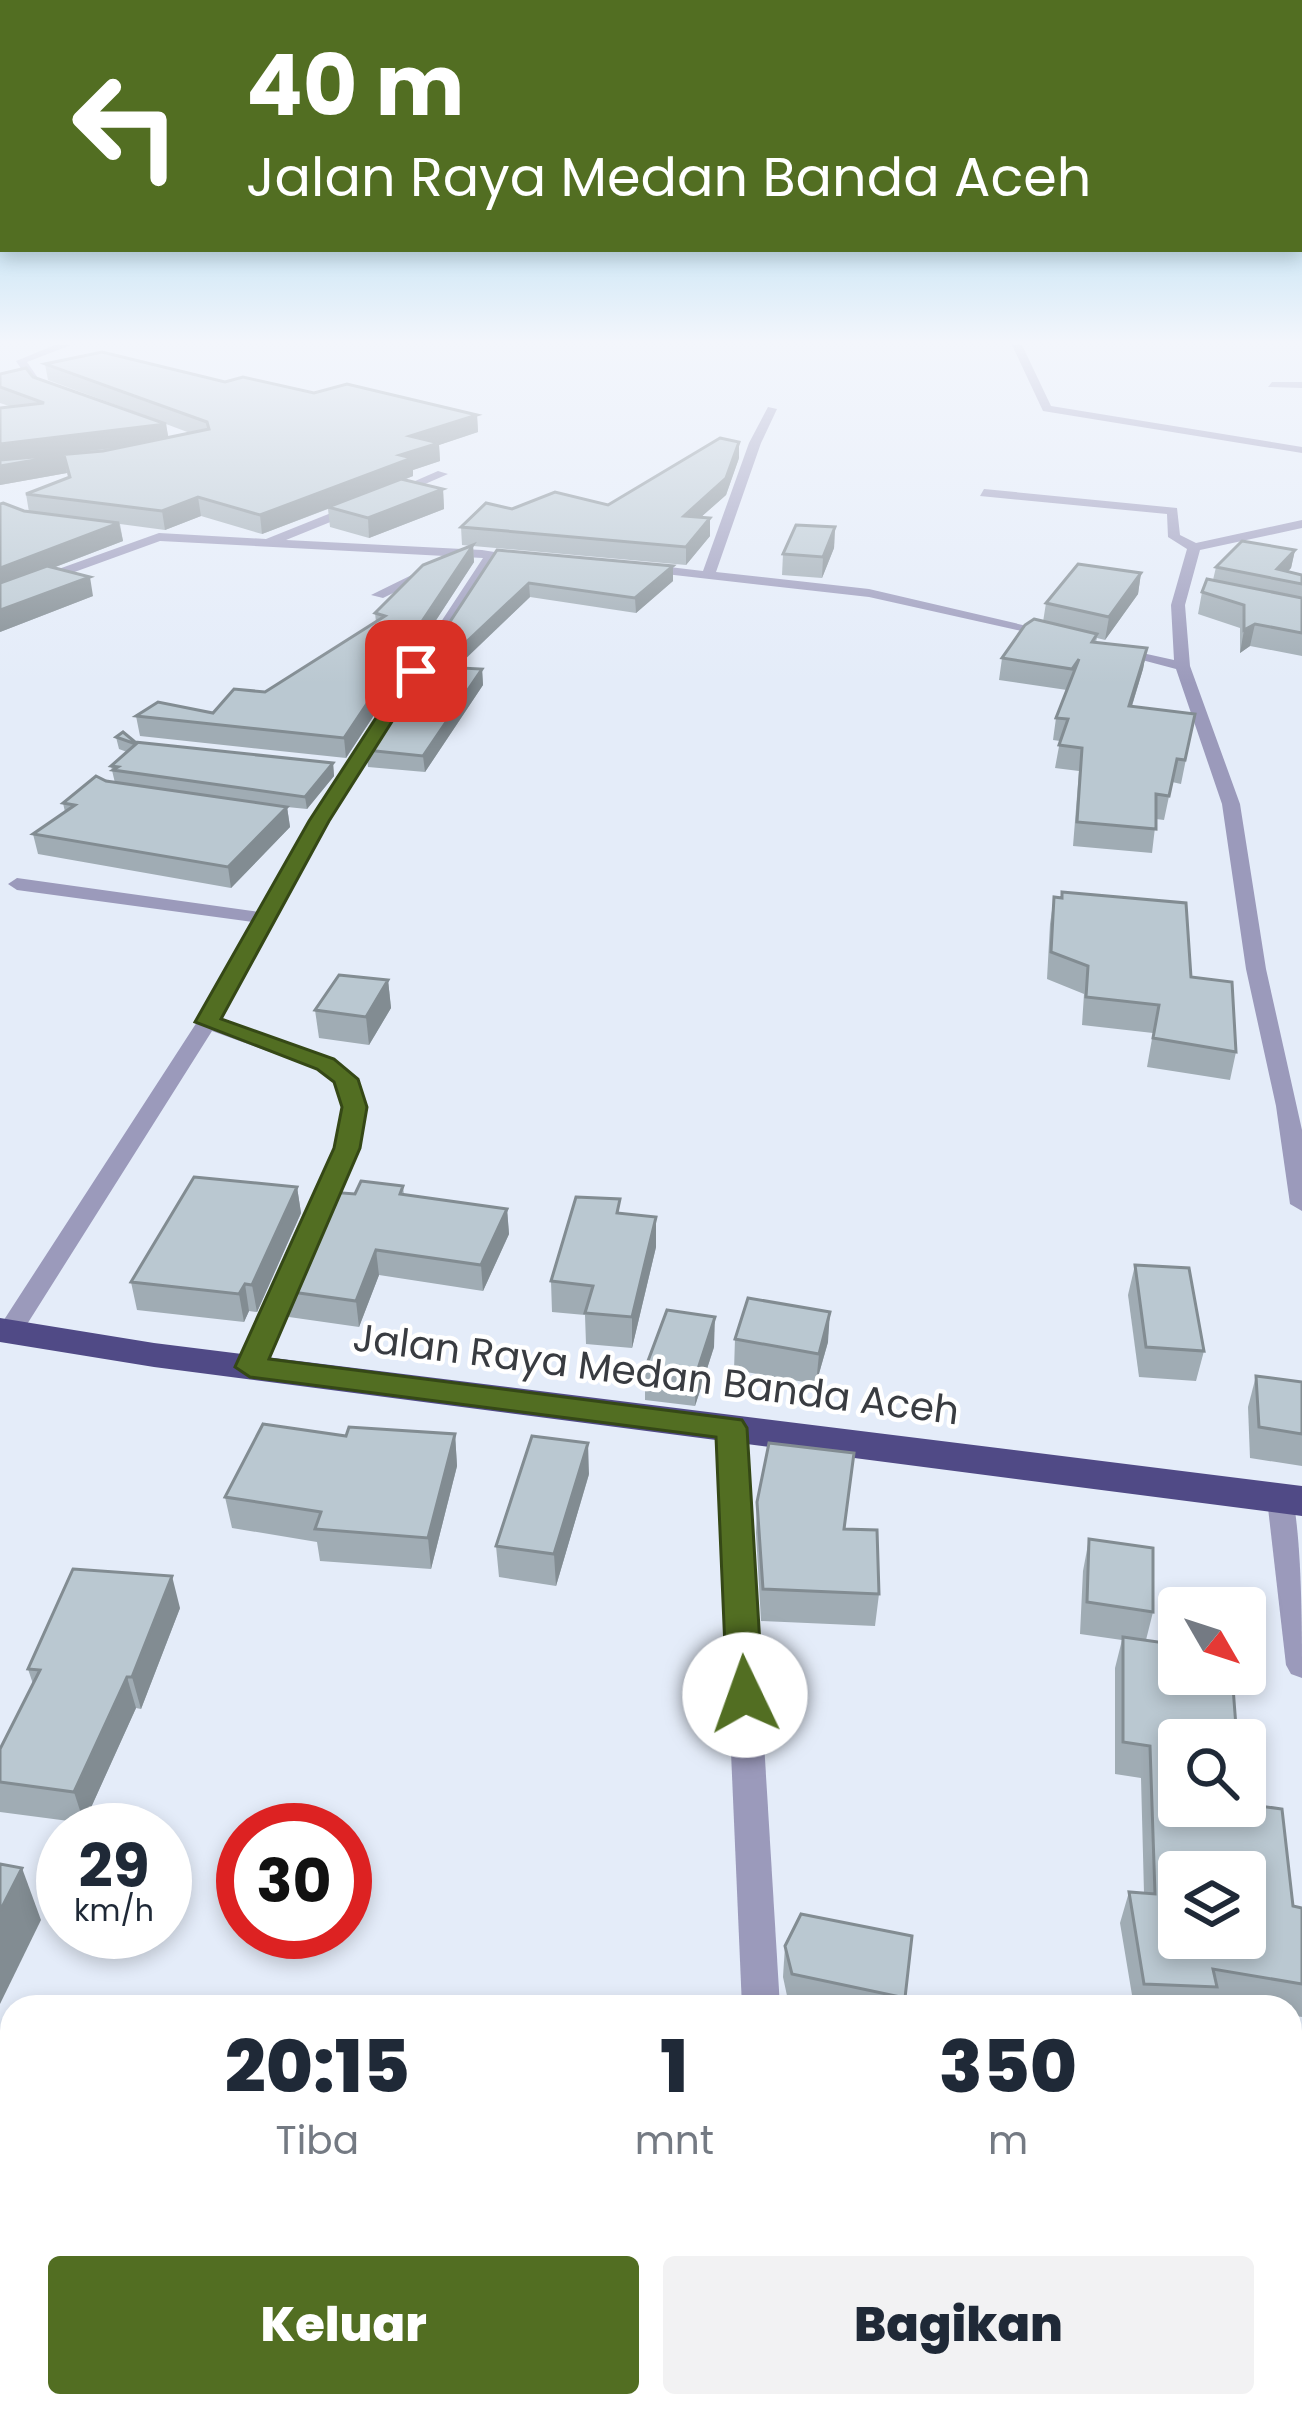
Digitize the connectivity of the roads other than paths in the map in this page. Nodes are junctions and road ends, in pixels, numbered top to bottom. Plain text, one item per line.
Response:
1 (749, 458) edge
2 (442, 474) dead end
3 (984, 493) dead end
4 (1302, 524) edge
5 (115, 531) edge
6 (159, 536) junction
7 (264, 544) junction
8 (1194, 547) junction
9 (468, 554) junction
10 (491, 555) junction
11 (556, 560) edge
12 (622, 566) edge
13 (709, 573) junction
14 (1181, 587) junction
15 (1200, 591) edge
16 (0, 595) edge
17 (378, 595) dead end
18 (1075, 642) edge
19 (1096, 646) edge
20 (1182, 666) junction
21 (328, 766) edge
22 (352, 768) junction
23 (296, 818) dead end
24 (319, 821) junction
25 (17, 884) dead end
26 (264, 918) junction
27 (207, 1022) junction
28 (1302, 1204) edge
29 (5, 1330) edge
30 (250, 1367) junction
31 (731, 1428) junction
32 (1292, 1500) edge
33 (1302, 1665) edge
34 (760, 1995) edge

1 - 13 street
2 - 7 street
3 - 8 street
4 - 8 street
5 - 6 street
6 - 7 street
6 - 16 street
7 - 9 street
8 - 14 street
9 - 10 street
9 - 17 street
10 - 11 street
10 - 22 street
12 - 13 street
13 - 18 street
14 - 15 street
14 - 20 street
19 - 20 street
20 - 28 street
21 - 22 street
22 - 24 street
23 - 24 street
24 - 26 street
25 - 26 street
26 - 27 street
27 - 29 street
27 - 30 street
29 - 30 highway, Jalan Raya Medan Banda Aceh
30 - 31 highway, Jalan Raya Medan Banda Aceh
31 - 32 highway, Jalan Raya Medan Banda Aceh
31 - 34 street
32 - 33 street

